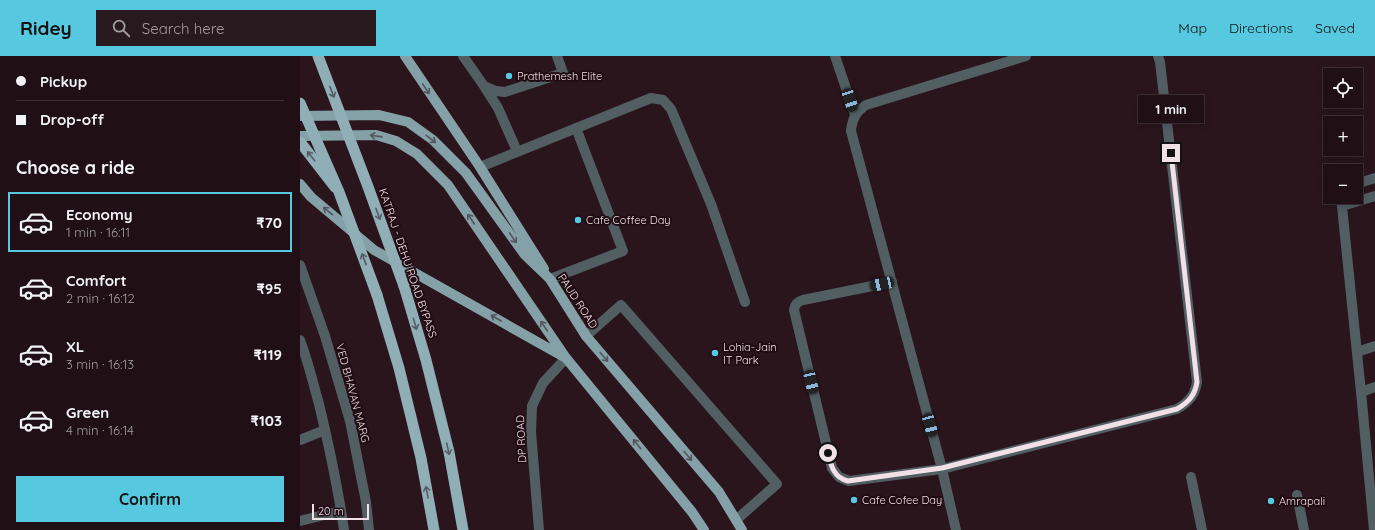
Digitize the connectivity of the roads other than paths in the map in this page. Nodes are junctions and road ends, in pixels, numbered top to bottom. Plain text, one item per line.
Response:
1 (318, 56) edge
2 (405, 56) edge
3 (463, 56) edge
4 (557, 56) edge
5 (835, 56) edge
6 (1026, 56) edge
7 (1158, 56) edge
8 (484, 86) junction
9 (300, 103) edge
10 (854, 115) junction
11 (300, 116) edge
12 (576, 128) junction
13 (300, 136) edge
14 (300, 142) edge
15 (517, 151) junction
16 (480, 167) junction
17 (1375, 178) edge
18 (1363, 182) edge
19 (300, 184) edge
20 (339, 192) junction
21 (1375, 196) edge
22 (1363, 198) edge
23 (1341, 204) edge
24 (300, 265) edge
25 (550, 279) junction
26 (892, 282) junction
27 (745, 302) dead end
28 (586, 336) junction
29 (300, 340) edge
30 (1375, 346) edge
31 (1357, 352) junction
32 (566, 358) junction
33 (1375, 387) edge
34 (1361, 392) junction
35 (325, 430) junction
36 (300, 440) edge
37 (942, 468) junction
38 (1191, 477) dead end
39 (1297, 495) dead end
40 (341, 510) junction
41 (736, 520) junction
42 (300, 521) edge
43 (344, 530) edge
44 (369, 530) edge
45 (434, 530) edge
46 (463, 530) edge
47 (539, 530) edge
48 (704, 530) edge
49 (742, 530) edge
50 (956, 530) edge
51 (1202, 530) edge
52 (1304, 530) edge
53 (1374, 530) edge

1 -> 46 highway, KATRAJ - DEHU ROAD BYPASS, bridge
2 -> 16 main road
3 - 8 street
4 - 8 street
5 - 10 street
6 - 10 street
7 - 37 street
8 - 15 street
9 - 20 highway, bridge
10 - 26 street
11 -> 25 main road, PAUD ROAD
12 - 15 street
12 - 25 street
12 - 27 street
32 -> 13 main road
20 -> 14 highway, bridge
15 - 16 street
16 - 25 main road
17 - 18 street
32 -> 19 main road
45 -> 20 highway, bridge
21 - 22 street
23 - 31 street
24 - 44 street, VED BHAVAN MARG
25 - 28 main road, PAUD ROAD
26 - 37 street
26 - 37 street
28 -> 41 main road, PAUD ROAD
28 - 41 street
29 - 35 street
30 - 31 street
31 - 34 street
32 - 47 street, DP ROAD
48 -> 32 main road
33 - 34 street
34 - 53 street
35 - 36 street
35 - 40 street
37 - 50 street
38 - 51 street
39 - 52 street
40 - 42 street
40 - 43 street
41 - 49 main road, PAUD ROAD

